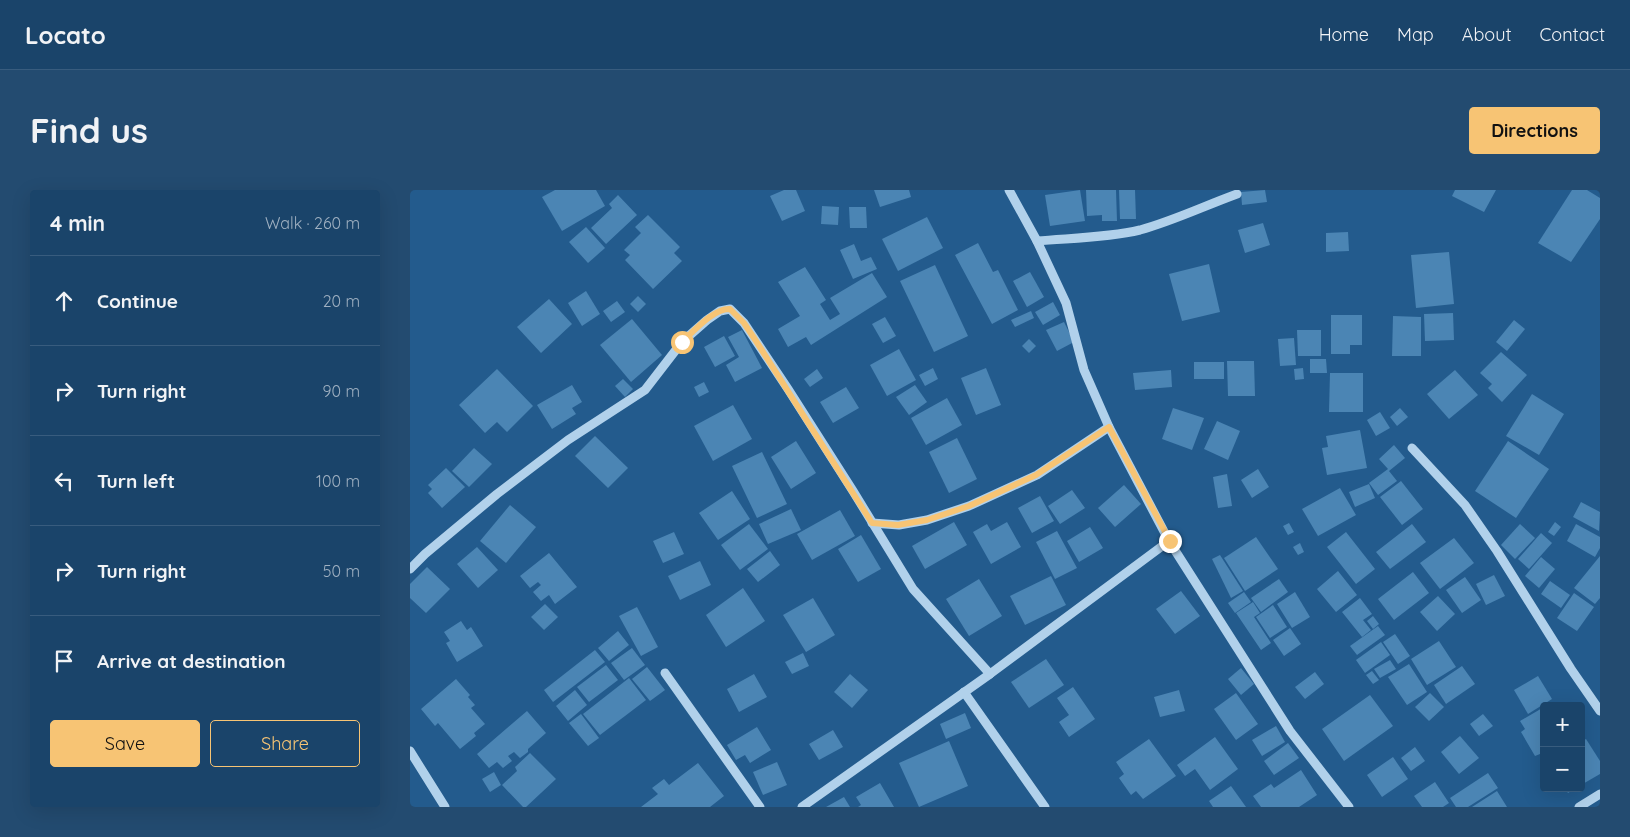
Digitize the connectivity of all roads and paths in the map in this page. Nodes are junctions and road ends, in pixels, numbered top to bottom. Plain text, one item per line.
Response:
1 (1009, 190) edge
2 (1237, 194) dead end
3 (1036, 241) junction
4 (1109, 427) junction
5 (1412, 448) dead end
6 (872, 523) junction
7 (1170, 541) junction
8 (410, 569) edge
9 (665, 673) dead end
10 (990, 674) junction
11 (964, 692) junction
12 (1600, 711) edge
13 (410, 751) edge
14 (1600, 794) edge
15 (445, 807) edge
16 (760, 807) edge
17 (802, 807) edge
18 (1045, 807) edge
19 (1349, 807) edge
20 (1579, 807) edge

1 - 3 street
2 - 3 street
3 - 4 street
4 - 6 street
4 - 7 street
5 - 12 street
6 - 8 street
6 - 10 street
7 - 10 street
7 - 19 street
9 - 16 street
10 - 11 street
11 - 17 street
11 - 18 street
13 - 15 street
14 - 20 street

